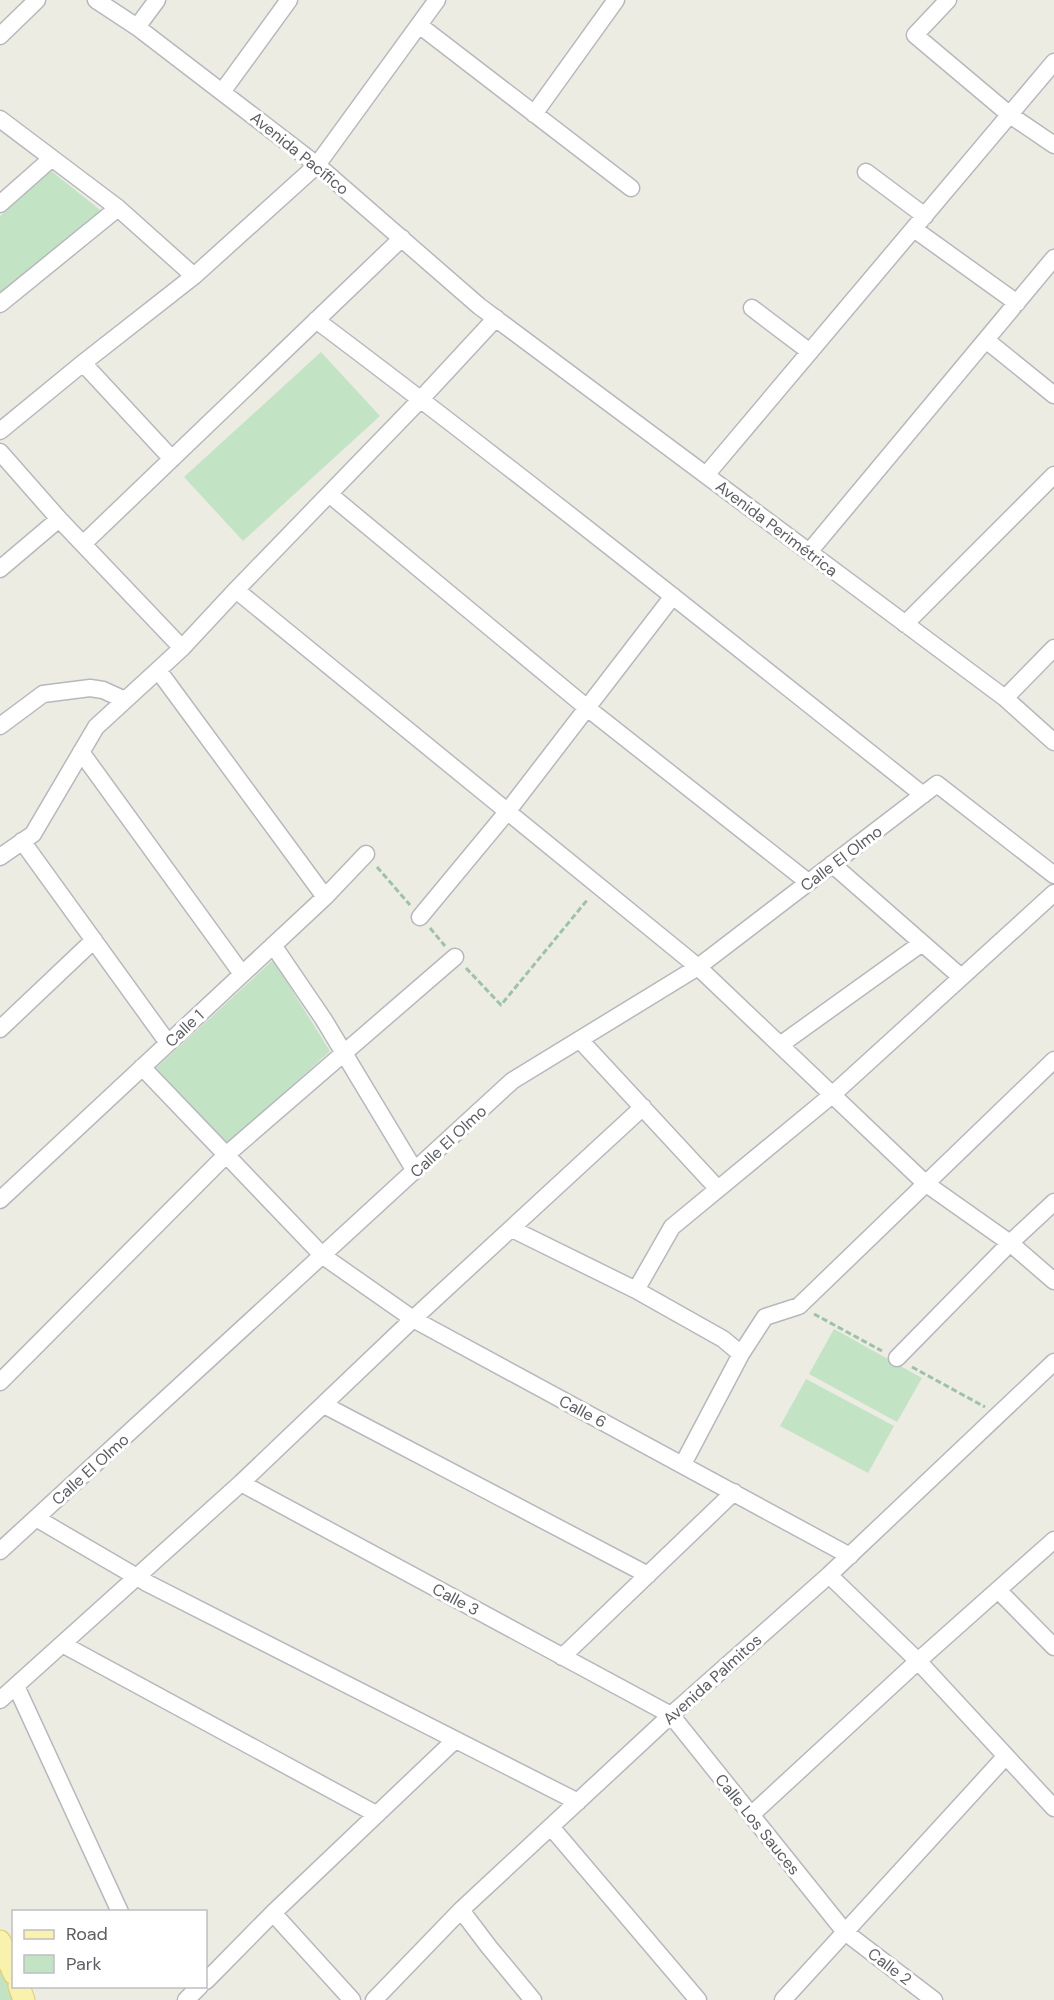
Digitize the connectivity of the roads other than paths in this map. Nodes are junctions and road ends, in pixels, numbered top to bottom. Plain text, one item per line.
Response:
1 (37, 0) edge
2 (96, 0) edge
3 (157, 0) edge
4 (289, 0) edge
5 (436, 0) edge
6 (616, 0) edge
7 (948, 0) edge
8 (418, 25) junction
9 (137, 27) junction
10 (0, 36) edge
11 (1054, 62) edge
12 (222, 92) junction
13 (534, 114) junction
14 (1010, 115) junction
15 (0, 119) edge
16 (1054, 145) edge
17 (52, 158) junction
18 (317, 165) junction
19 (866, 172) dead end
20 (631, 188) dead end
21 (0, 204) edge
22 (118, 208) junction
23 (925, 216) junction
24 (914, 229) junction
25 (402, 238) junction
26 (1051, 268) edge
27 (194, 276) junction
28 (1017, 303) junction
29 (0, 304) edge
30 (752, 308) dead end
31 (496, 318) junction
32 (316, 320) junction
33 (986, 340) junction
34 (810, 352) junction
35 (83, 363) junction
36 (1054, 395) edge
37 (421, 399) junction
38 (0, 431) edge
39 (0, 452) edge
40 (172, 459) junction
41 (706, 475) junction
42 (1054, 475) edge
43 (328, 494) junction
44 (59, 519) junction
45 (83, 544) junction
46 (809, 552) junction
47 (0, 569) edge
48 (236, 590) junction
49 (673, 596) junction
50 (905, 624) junction
51 (182, 648) junction
52 (1054, 648) edge
53 (158, 670) junction
54 (1005, 698) junction
55 (125, 700) junction
56 (586, 707) junction
57 (0, 726) edge
58 (1054, 742) edge
59 (81, 752) junction
60 (922, 795) junction
61 (507, 812) junction
62 (22, 842) junction
63 (366, 854) road end
64 (0, 857) edge
65 (832, 864) junction
66 (1054, 875) edge
67 (808, 882) junction
68 (1054, 893) edge
69 (325, 897) junction
70 (420, 916) road end
71 (94, 940) junction
72 (922, 943) junction
73 (273, 945) junction
74 (455, 957) road end
75 (698, 967) junction
76 (242, 974) junction
77 (961, 977) junction
78 (0, 1029) edge
79 (580, 1040) junction
80 (168, 1043) junction
81 (780, 1045) junction
82 (344, 1052) junction
83 (1054, 1060) edge
84 (142, 1067) junction
85 (832, 1095) junction
86 (643, 1107) junction
87 (226, 1155) junction
88 (415, 1171) junction
89 (925, 1183) junction
90 (718, 1189) junction
91 (0, 1200) edge
92 (1054, 1202) edge
93 (512, 1229) junction
94 (1010, 1244) junction
95 (323, 1256) junction
96 (1054, 1281) edge
97 (636, 1290) junction
98 (413, 1319) junction
99 (741, 1354) junction
100 (897, 1358) dead end
101 (1052, 1368) edge
102 (0, 1382) edge
103 (324, 1405) junction
104 (683, 1464) junction
105 (241, 1483) junction
106 (734, 1492) junction
107 (36, 1518) junction
108 (1054, 1540) edge
109 (0, 1551) edge
110 (850, 1556) junction
111 (648, 1575) junction
112 (829, 1575) junction
113 (138, 1577) junction
114 (998, 1590) junction
115 (62, 1644) junction
116 (1054, 1647) edge
117 (562, 1657) junction
118 (918, 1661) junction
119 (16, 1686) junction
120 (0, 1700) edge
121 (670, 1716) junction
122 (455, 1740) junction
123 (1005, 1756) junction
124 (578, 1802) junction
125 (1054, 1808) edge
126 (376, 1814) junction
127 (751, 1815) junction
128 (551, 1827) junction
129 (120, 1910) edge
130 (461, 1910) junction
131 (273, 1912) junction
132 (845, 1932) junction
133 (0, 1941) edge
134 (12, 1969) edge
135 (207, 1980) edge
136 (352, 2000) edge
137 (374, 2000) edge
138 (533, 2000) edge
139 (698, 2000) edge
140 (783, 2000) edge
141 (934, 2000) edge

1 - 10 street
2 - 9 street, Avenida Pacífico
3 - 9 street
4 - 12 street
5 - 8 street
6 - 13 street
7 - 14 street
8 - 13 street
8 - 18 street
9 - 12 street, Avenida Pacífico
11 - 14 street
12 - 18 street, Avenida Pacífico
13 - 20 street
14 - 16 street
14 - 23 street
15 - 17 street
17 - 21 street
17 - 22 street
18 - 25 street, Avenida Pacífico
18 - 27 street
19 - 23 street
22 - 27 street
22 - 29 street
23 - 24 street
24 - 28 street
24 - 34 street
25 - 31 street, Avenida Pacífico
25 - 32 street
26 - 28 street
27 - 35 street
28 - 33 street
30 - 34 street
31 - 37 street
31 - 41 street, Avenida Perimétrica
32 - 37 street
32 - 40 street
33 - 36 street
33 - 46 street
34 - 41 street
35 - 38 street
35 - 40 street
37 - 43 street
37 - 49 street
39 - 44 street
40 - 45 street
41 - 46 street, Avenida Perimétrica
42 - 50 street
43 - 48 street
43 - 56 street
44 - 45 street
44 - 47 street
45 - 51 street
46 - 50 street, Avenida Perimétrica
48 - 51 street
48 - 61 street
49 - 56 street
49 - 60 street
50 - 54 street, Avenida Perimétrica
51 - 53 street
52 - 54 street
53 - 55 street
53 - 69 street
54 - 58 street, Avenida Perimétrica
55 - 57 street
55 - 59 street
56 - 61 street
56 - 67 street
59 - 62 street
59 - 76 street
60 - 65 street, Calle El Olmo
60 - 66 street, Calle El Olmo
61 - 70 street
61 - 75 street
62 - 64 street
62 - 71 street
63 - 69 street, Calle 1
65 - 67 street, Calle El Olmo
65 - 72 street
67 - 75 street, Calle El Olmo
68 - 77 street
69 - 73 street, Calle 1
71 - 78 street
71 - 80 street
72 - 77 street
72 - 81 street
73 - 76 street, Calle 1
73 - 82 street
74 - 82 street
75 - 79 street, Calle El Olmo
75 - 81 street
76 - 80 street, Calle 1
77 - 85 street
79 - 86 street
79 - 88 street, Calle El Olmo
80 - 84 street, Calle 1
81 - 85 street
82 - 87 street
82 - 88 street
83 - 89 street
84 - 87 street, Calle 6
84 - 91 street, Calle 1
85 - 89 street
85 - 90 street
86 - 90 street
86 - 93 street
87 - 95 street, Calle 6
87 - 102 street
88 - 95 street, Calle El Olmo
89 - 94 street
89 - 99 street
90 - 97 street
92 - 94 street
93 - 97 street
93 - 98 street
94 - 96 street
94 - 100 street
95 - 98 street, Calle 6
95 - 107 street, Calle El Olmo
97 - 99 street
98 - 103 street
98 - 104 street, Calle 6
99 - 104 street
101 - 110 street, Avenida Palmitos
103 - 105 street
103 - 111 street
104 - 106 street, Calle 6
105 - 113 street
105 - 117 street, Calle 3
106 - 110 street, Calle 6
106 - 111 street
107 - 109 street, Calle El Olmo
107 - 113 street
108 - 114 street
110 - 112 street, Avenida Palmitos
111 - 117 street
112 - 118 street
112 - 121 street, Avenida Palmitos
113 - 115 street
113 - 122 street
114 - 116 street
114 - 118 street
115 - 119 street
115 - 126 street
117 - 121 street, Calle 3
118 - 123 street
118 - 127 street
119 - 120 street
119 - 129 street
121 - 124 street, Avenida Palmitos
121 - 127 street, Calle Los Sauces
122 - 124 street
122 - 126 street
123 - 125 street
123 - 132 street
124 - 128 street, Avenida Palmitos
126 - 131 street
127 - 132 street, Calle Los Sauces
128 - 130 street, Avenida Palmitos
128 - 139 street
130 - 137 street, Avenida Palmitos
130 - 138 street
131 - 135 street
131 - 136 street
132 - 140 street
132 - 141 street, Calle 2
133 - 134 main road

